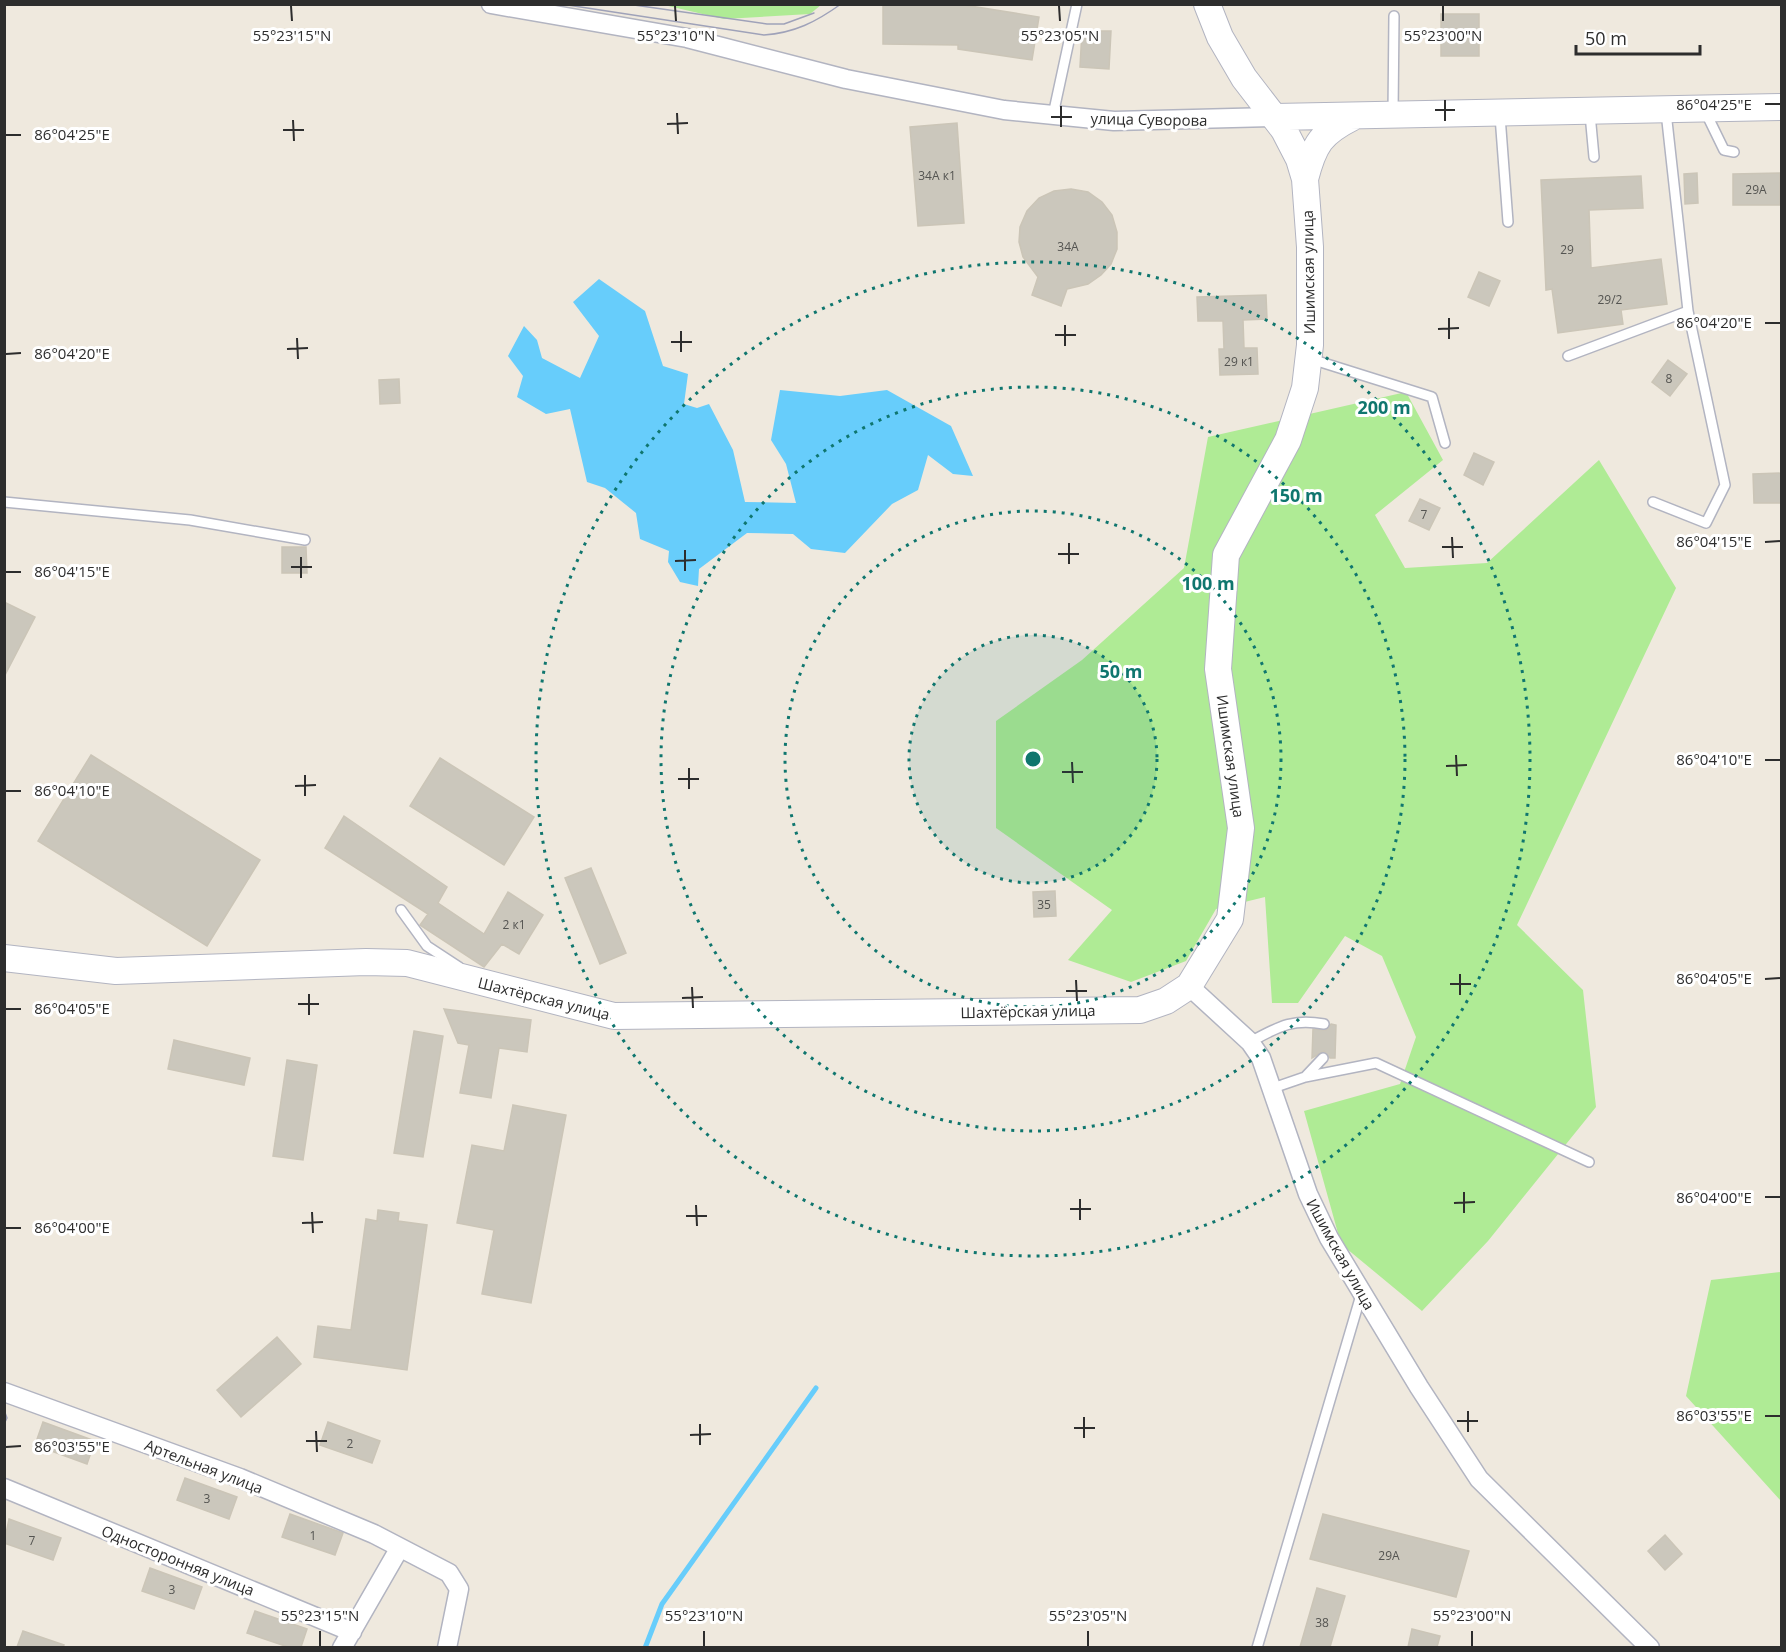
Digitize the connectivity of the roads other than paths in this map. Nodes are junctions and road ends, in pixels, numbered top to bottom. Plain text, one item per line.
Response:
1 (491, 4) edge
2 (1077, 4) edge
3 (1207, 4) edge
4 (1394, 16) dead end
5 (1782, 107) edge
6 (1704, 109) junction
7 (1666, 110) junction
8 (1590, 111) junction
9 (1500, 113) junction
10 (1053, 115) junction
11 (1393, 115) junction
12 (1355, 116) junction
13 (1275, 117) junction
14 (1734, 152) dead end
15 (1594, 157) dead end
16 (1305, 179) junction
17 (1508, 222) dead end
18 (1688, 310) junction
19 (1568, 356) dead end
20 (1309, 358) junction
21 (1445, 443) dead end
22 (4, 502) edge
23 (1653, 502) dead end
24 (305, 540) dead end
25 (401, 910) dead end
26 (4, 958) edge
27 (481, 982) junction
28 (1189, 986) junction
29 (1324, 1024) dead end
30 (1250, 1042) junction
31 (1323, 1058) dead end
32 (1305, 1077) junction
33 (1270, 1089) junction
34 (1589, 1162) dead end
35 (1362, 1292) junction
36 (4, 1392) edge
37 (4, 1488) edge
38 (399, 1549) junction
39 (352, 1632) junction
40 (342, 1647) edge
41 (447, 1647) edge
42 (1257, 1647) edge
43 (1650, 1647) edge

1 - 10 street, улица Суворова
2 - 10 lane
3 - 13 main road, Ишимская улица
4 - 11 lane
5 - 6 main road, улица Суворова
6 - 7 main road, улица Суворова
6 - 14 lane
7 - 8 main road, улица Суворова
7 - 18 lane
8 - 9 main road, улица Суворова
8 - 15 lane
9 - 11 main road, улица Суворова
9 - 17 lane
10 - 13 street, улица Суворова
11 - 12 main road, улица Суворова
12 - 13 main road, улица Суворова
12 - 16 main road
13 - 16 main road, Ишимская улица
16 - 20 main road, Ишимская улица
18 - 19 lane
18 - 23 lane
20 - 21 lane
20 - 28 main road, Ишимская улица
22 - 24 lane
25 - 27 lane
26 - 27 main road, Шахтёрская улица
27 - 28 main road, Шахтёрская улица
28 - 30 street, Ишимская улица
29 - 30 lane
30 - 33 street, Ишимская улица
31 - 32 lane
32 - 33 lane
32 - 34 lane
33 - 35 street, Ишимская улица
35 - 42 lane
35 - 43 street, Ишимская улица
36 - 38 street, Артельная улица
37 - 39 street, Односторонняя улица
38 - 39 street
38 - 41 street, Артельная улица
39 - 40 street

